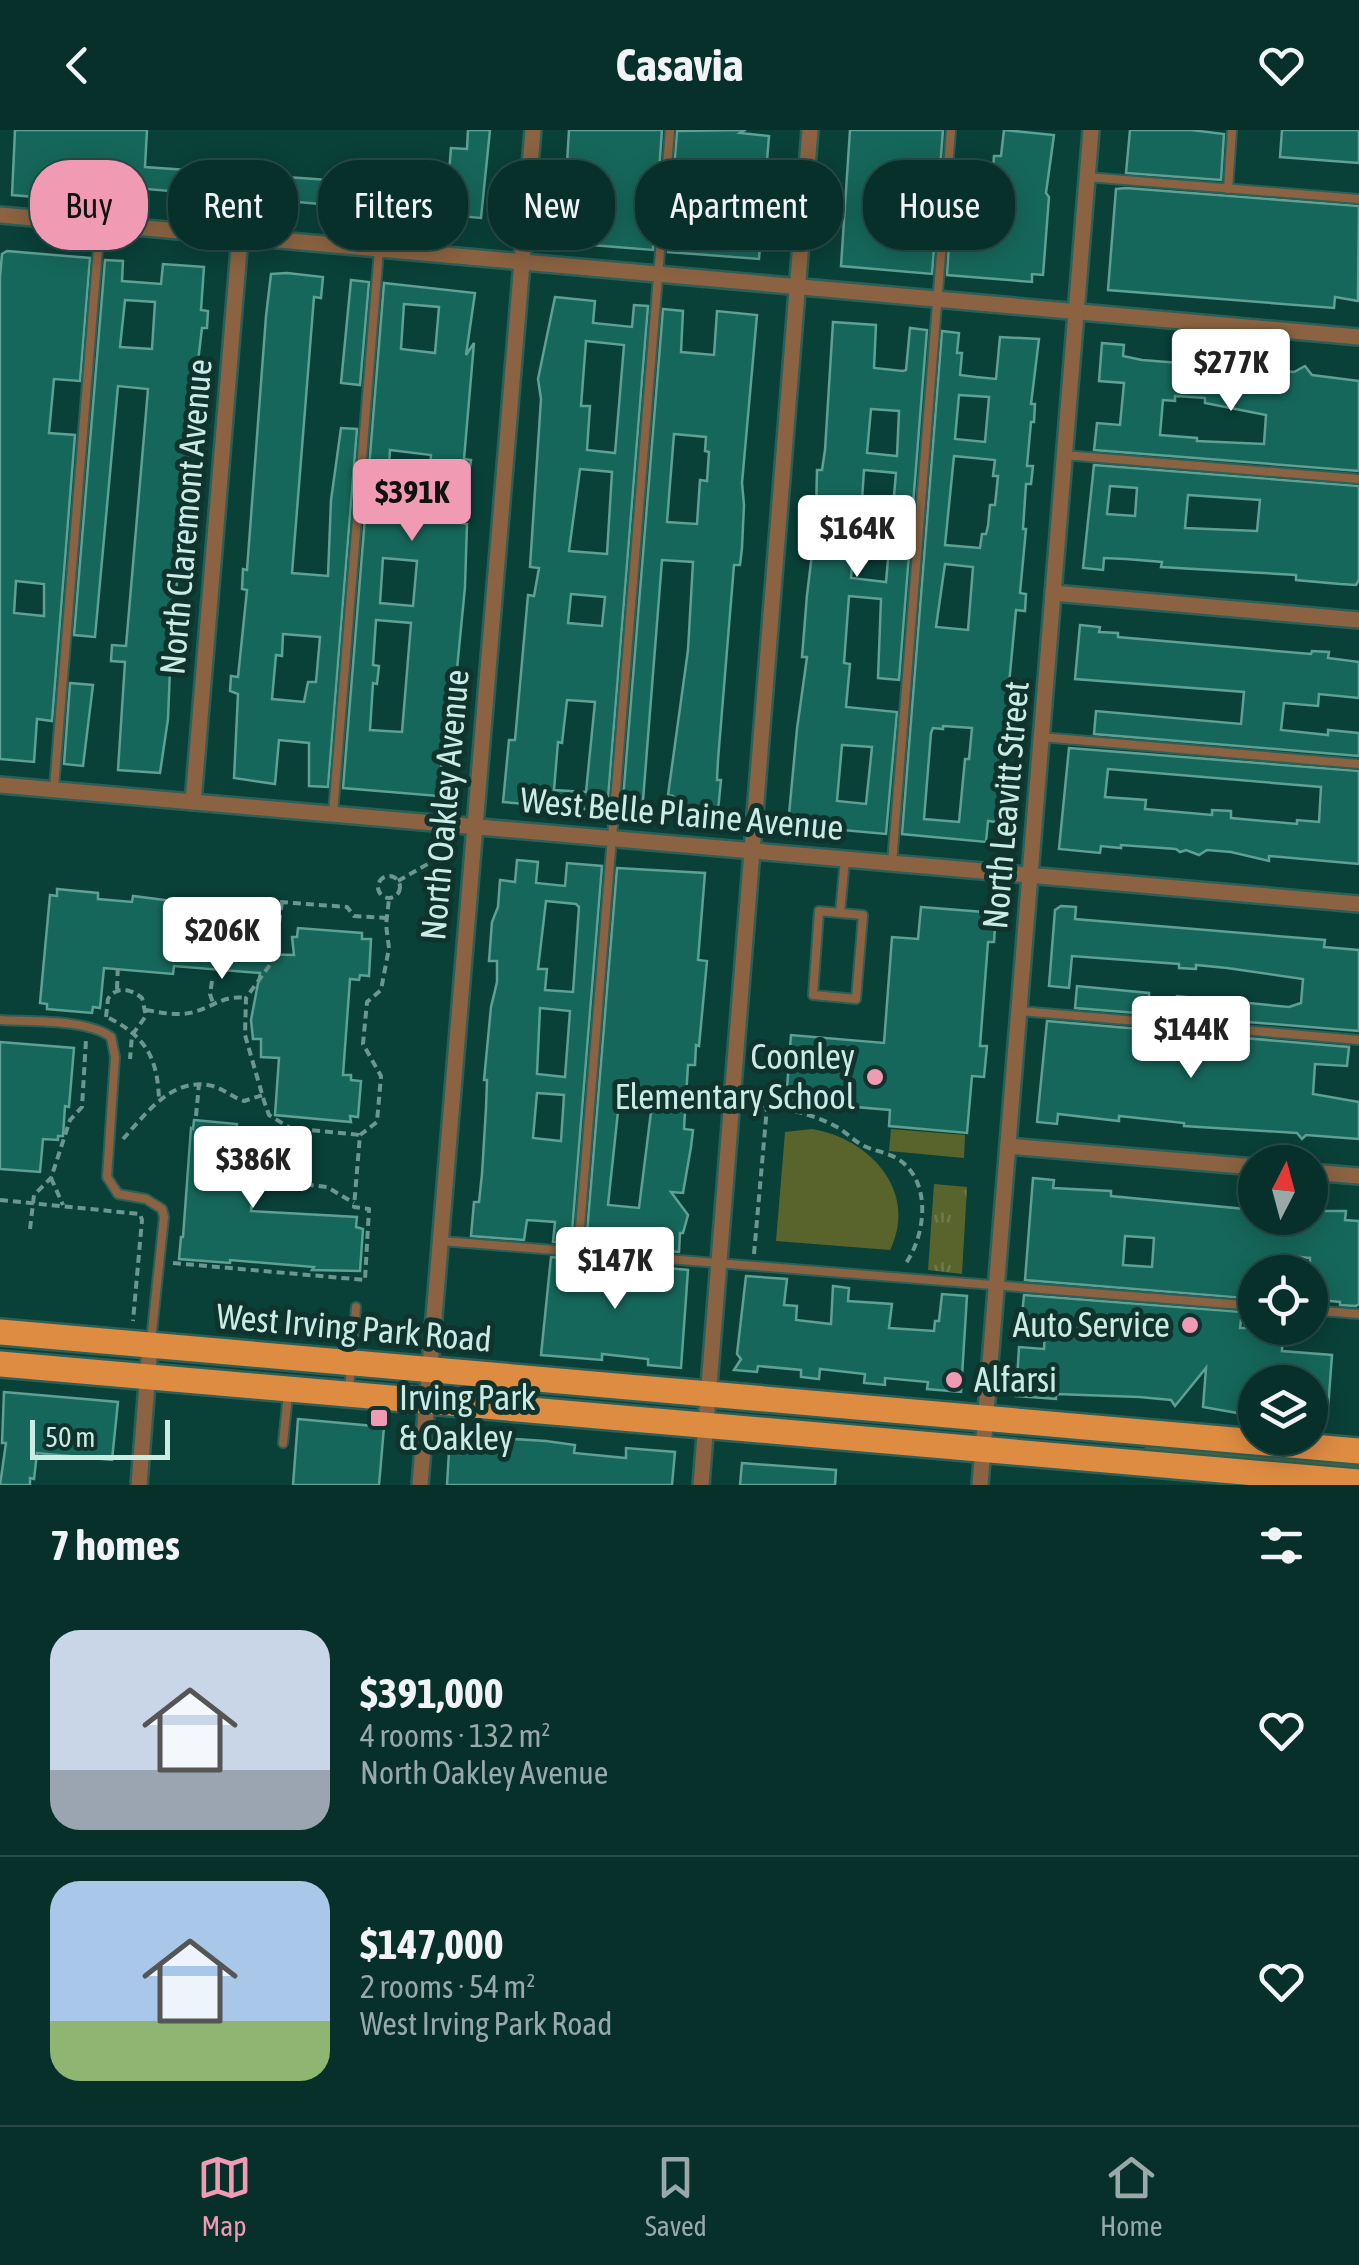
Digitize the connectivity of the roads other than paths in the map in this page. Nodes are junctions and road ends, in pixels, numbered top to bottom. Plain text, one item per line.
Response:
1 (533, 130) edge
2 (670, 130) edge
3 (810, 130) edge
4 (950, 130) edge
5 (1090, 130) edge
6 (1232, 130) edge
7 (1087, 177) junction
8 (1228, 190) junction
9 (1359, 198) edge
10 (0, 215) edge
11 (30, 218) edge
12 (98, 250) edge
13 (239, 250) edge
14 (379, 250) joint
15 (521, 262) junction
16 (658, 274) junction
17 (797, 287) junction
18 (936, 300) junction
19 (1076, 312) junction
20 (1359, 337) edge
21 (1064, 455) junction
22 (1359, 479) edge
23 (1053, 593) junction
24 (1359, 620) edge
25 (1042, 737) junction
26 (1359, 764) edge
27 (0, 784) edge
28 (54, 790) junction
29 (193, 802) junction
30 (333, 814) junction
31 (473, 826) junction
32 (612, 838) junction
33 (752, 851) junction
34 (845, 859) junction
35 (892, 863) junction
36 (1030, 875) junction
37 (1359, 904) edge
38 (840, 913) junction
39 (1019, 1011) junction
40 (0, 1020) edge
41 (1359, 1040) edge
42 (1008, 1146) junction
43 (1238, 1166) edge
44 (1328, 1173) edge
45 (1359, 1176) edge
46 (440, 1240) junction
47 (578, 1252) junction
48 (719, 1263) junction
49 (997, 1285) junction
50 (1238, 1305) edge
51 (356, 1307) dead end
52 (1328, 1311) edge
53 (1359, 1314) edge
54 (0, 1332) edge
55 (150, 1346) junction
56 (351, 1363) junction
57 (0, 1364) edge
58 (430, 1370) junction
59 (148, 1377) junction
60 (288, 1389) junction
61 (348, 1394) junction
62 (708, 1394) junction
63 (427, 1402) junction
64 (986, 1418) junction
65 (706, 1426) junction
66 (283, 1442) dead end
67 (984, 1450) junction
68 (1359, 1451) edge
69 (1262, 1479) edge
70 (1359, 1482) edge
71 (138, 1485) edge
72 (420, 1485) edge
73 (701, 1485) edge
74 (980, 1485) edge

1 - 15 street, North Oakley Avenue
2 - 16 lane
3 - 17 street
4 - 18 lane
5 - 7 street, North Leavitt Street
6 - 8 lane
7 - 8 lane
7 - 19 street, North Leavitt Street
8 - 9 lane
10 - 11 street
12 - 28 lane
13 - 29 street, North Claremont Avenue
14 - 15 street
14 - 30 lane
15 - 16 street
15 - 31 street, North Oakley Avenue
16 - 17 street
16 - 32 lane
17 - 18 street
17 - 33 street
18 - 19 street
18 - 35 lane
19 - 20 street
19 - 21 street, North Leavitt Street
21 - 22 lane
21 - 23 street, North Leavitt Street
23 - 24 street
23 - 25 street, North Leavitt Street
25 - 26 lane
25 - 36 street, North Leavitt Street
27 - 28 street, West Belle Plaine Avenue
28 - 29 street, West Belle Plaine Avenue
29 - 30 street, West Belle Plaine Avenue
30 - 31 street, West Belle Plaine Avenue
31 - 32 street, West Belle Plaine Avenue
31 - 46 street, North Oakley Avenue
32 - 33 street, West Belle Plaine Avenue
32 - 47 lane
33 - 34 street, West Belle Plaine Avenue
33 - 48 street
34 - 35 street, West Belle Plaine Avenue
34 - 38 lane
35 - 36 street, West Belle Plaine Avenue
36 - 37 street, West Belle Plaine Avenue
36 - 39 street, North Leavitt Street
38 - 38 lane
39 - 41 lane
39 - 42 street, North Leavitt Street
40 - 55 lane
42 - 43 street
42 - 49 street, North Leavitt Street
44 - 45 street
46 - 47 lane
46 - 58 street, North Oakley Avenue
47 - 48 lane
48 - 49 lane
48 - 62 street
49 - 50 lane
49 - 64 street, North Leavitt Street
51 - 56 lane
52 - 53 lane
54 - 55 main road, West Irving Park Road
55 - 56 main road, West Irving Park Road
55 - 59 street
56 - 58 main road, West Irving Park Road
56 - 61 lane
57 - 59 main road, West Irving Park Road
58 - 62 main road, West Irving Park Road
58 - 63 street, North Oakley Avenue
59 - 60 main road, West Irving Park Road
59 - 71 street
60 - 61 main road, West Irving Park Road
60 - 66 lane
61 - 63 main road, West Irving Park Road
62 - 64 main road, West Irving Park Road
62 - 65 street
63 - 65 main road, West Irving Park Road
63 - 72 street, North Oakley Avenue
64 - 67 street, North Leavitt Street
64 - 68 main road, West Irving Park Road
65 - 67 main road, West Irving Park Road
65 - 73 street
67 - 69 main road, West Irving Park Road
67 - 74 street, North Leavitt Street
69 - 70 main road, West Irving Park Road

